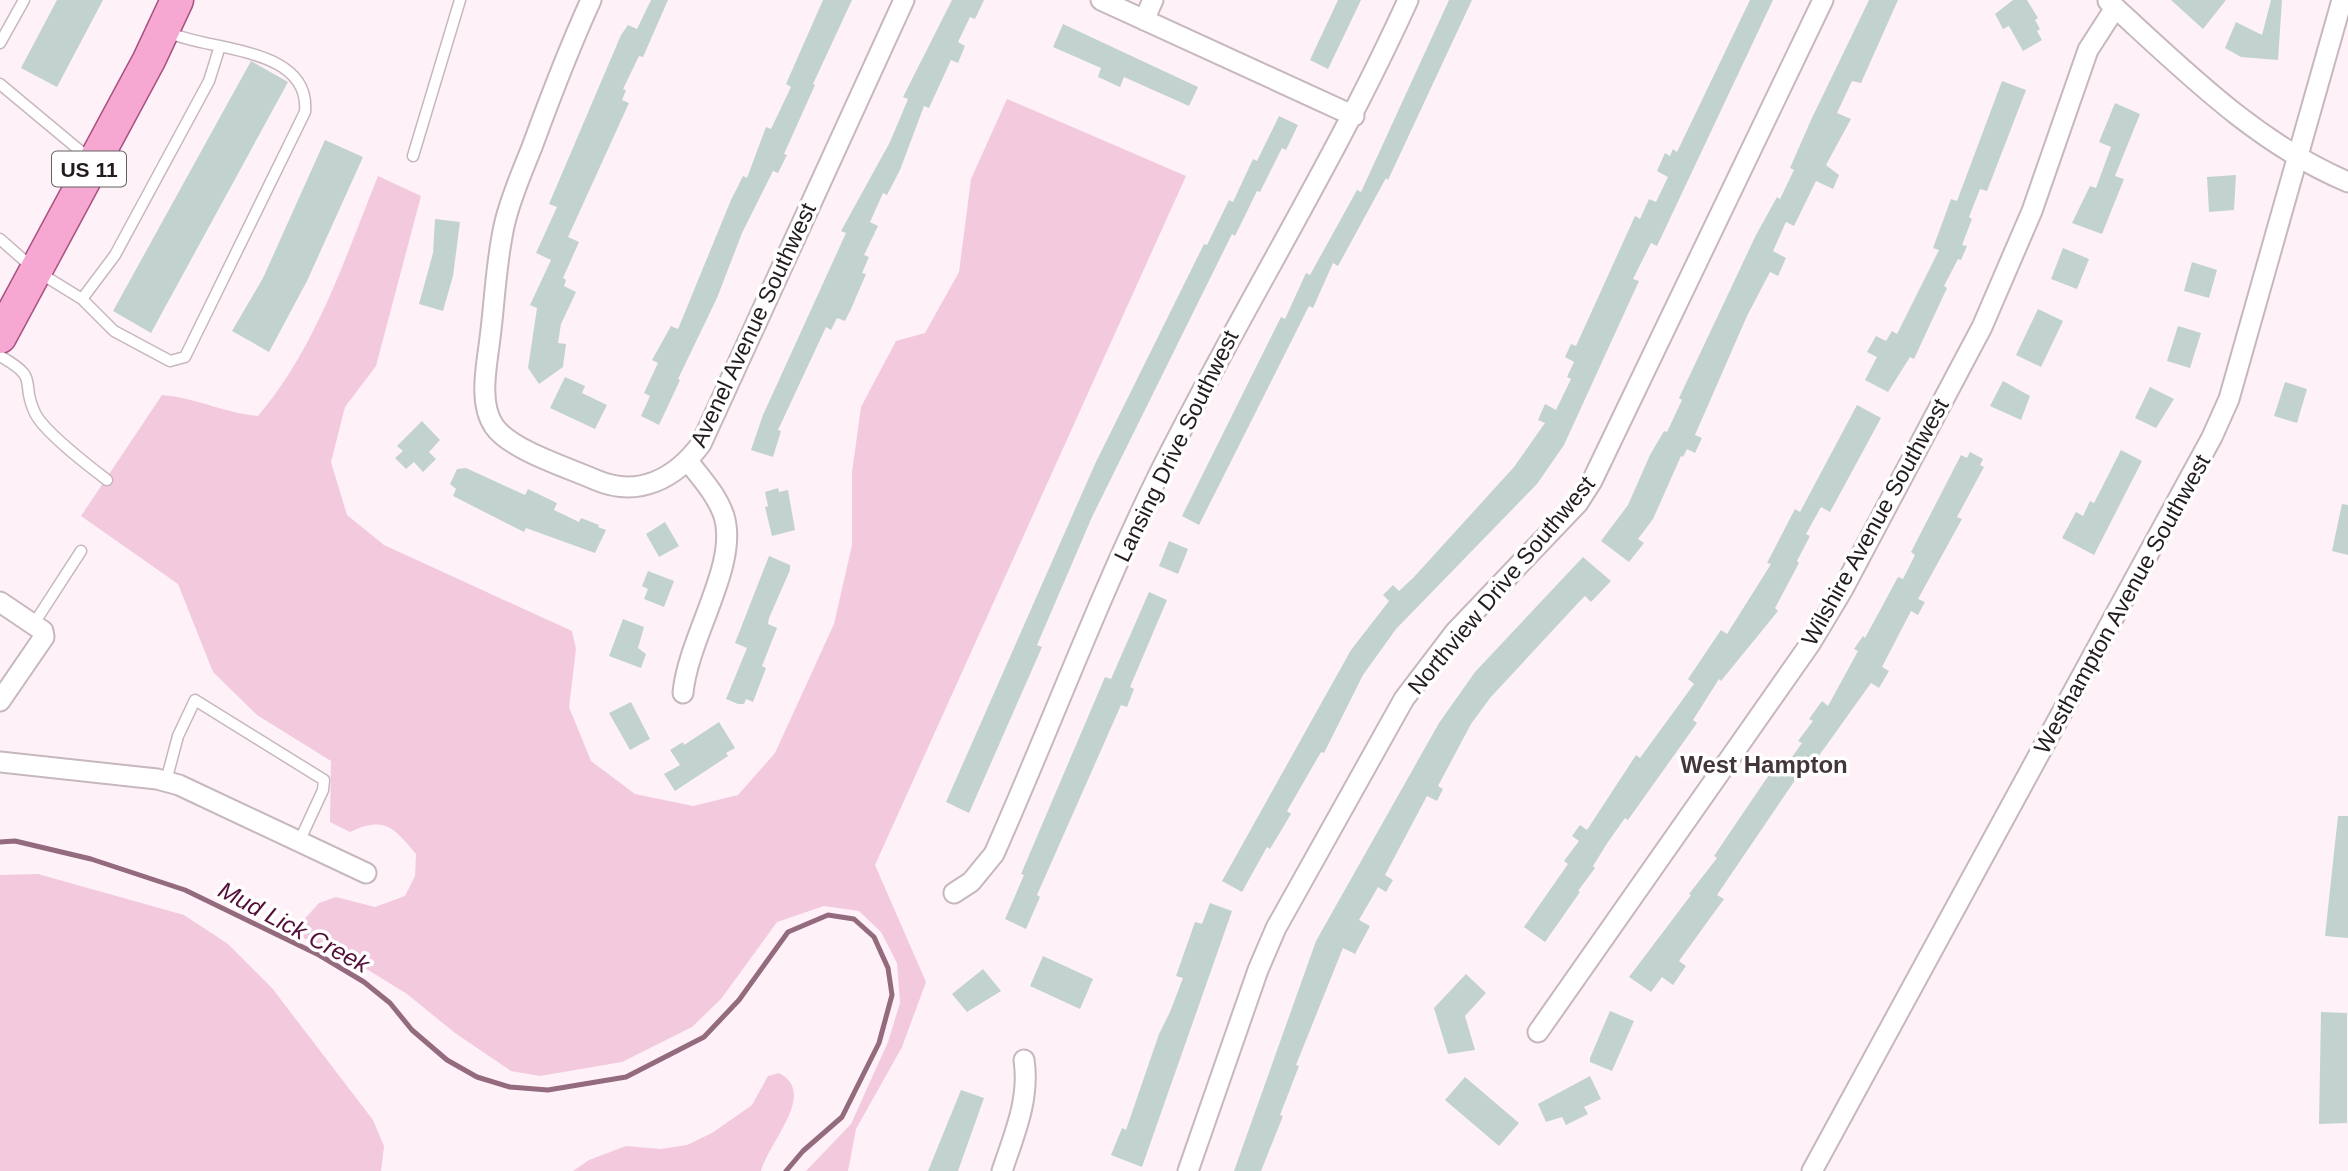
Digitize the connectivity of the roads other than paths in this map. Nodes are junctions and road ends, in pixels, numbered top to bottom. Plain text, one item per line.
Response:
1 (24, 0) edge
2 (177, 0) edge
3 (460, 0) edge
4 (591, 0) edge
5 (904, 0) edge
6 (1101, 0) edge
7 (1153, 0) edge
8 (1408, 0) edge
9 (1823, 0) edge
10 (2343, 0) edge
11 (2111, 4) edge
12 (1143, 20) junction
13 (163, 30) junction
14 (0, 43) edge
15 (220, 46) junction
16 (0, 84) edge
17 (1354, 116) junction
18 (414, 156) dead end
19 (2298, 158) junction
20 (93, 161) junction
21 (2348, 183) edge
22 (0, 239) edge
23 (35, 270) junction
24 (82, 299) junction
25 (1, 338) edge
26 (688, 461) junction
27 (107, 480) dead end
28 (81, 551) dead end
29 (0, 602) edge
30 (33, 625) junction
31 (683, 692) dead end
32 (0, 701) edge
33 (0, 762) edge
34 (166, 781) junction
35 (299, 842) junction
36 (366, 873) dead end
37 (954, 893) dead end
38 (1538, 1032) dead end
39 (1024, 1060) dead end
40 (1002, 1171) edge
41 (1188, 1171) edge
42 (1812, 1171) edge

1 - 14 lane
2 - 13 main road, US 11
3 - 18 lane
4 - 26 street
5 - 26 street, Avenel Avenue Southwest
6 - 12 street
7 - 12 street
8 - 17 street, Lansing Drive Southwest
9 - 41 street, Northview Drive Southwest
10 - 19 street, Westhampton Avenue Southwest
11 - 19 street
11 - 38 street, Wilshire Avenue Southwest
12 - 17 street
13 - 15 lane
13 - 20 main road, US 11
15 - 24 lane
15 - 24 lane
16 - 20 lane
17 - 37 street, Lansing Drive Southwest
19 - 21 street
19 - 42 street, Westhampton Avenue Southwest
20 - 23 main road, US 11
22 - 23 lane
23 - 24 lane
23 - 25 main road, US 11
25 - 27 lane
26 - 31 street, Avenel Avenue Southwest
28 - 30 lane
29 - 30 street
30 - 32 street
33 - 34 street
34 - 35 street
34 - 35 lane
35 - 36 street
39 - 40 street

